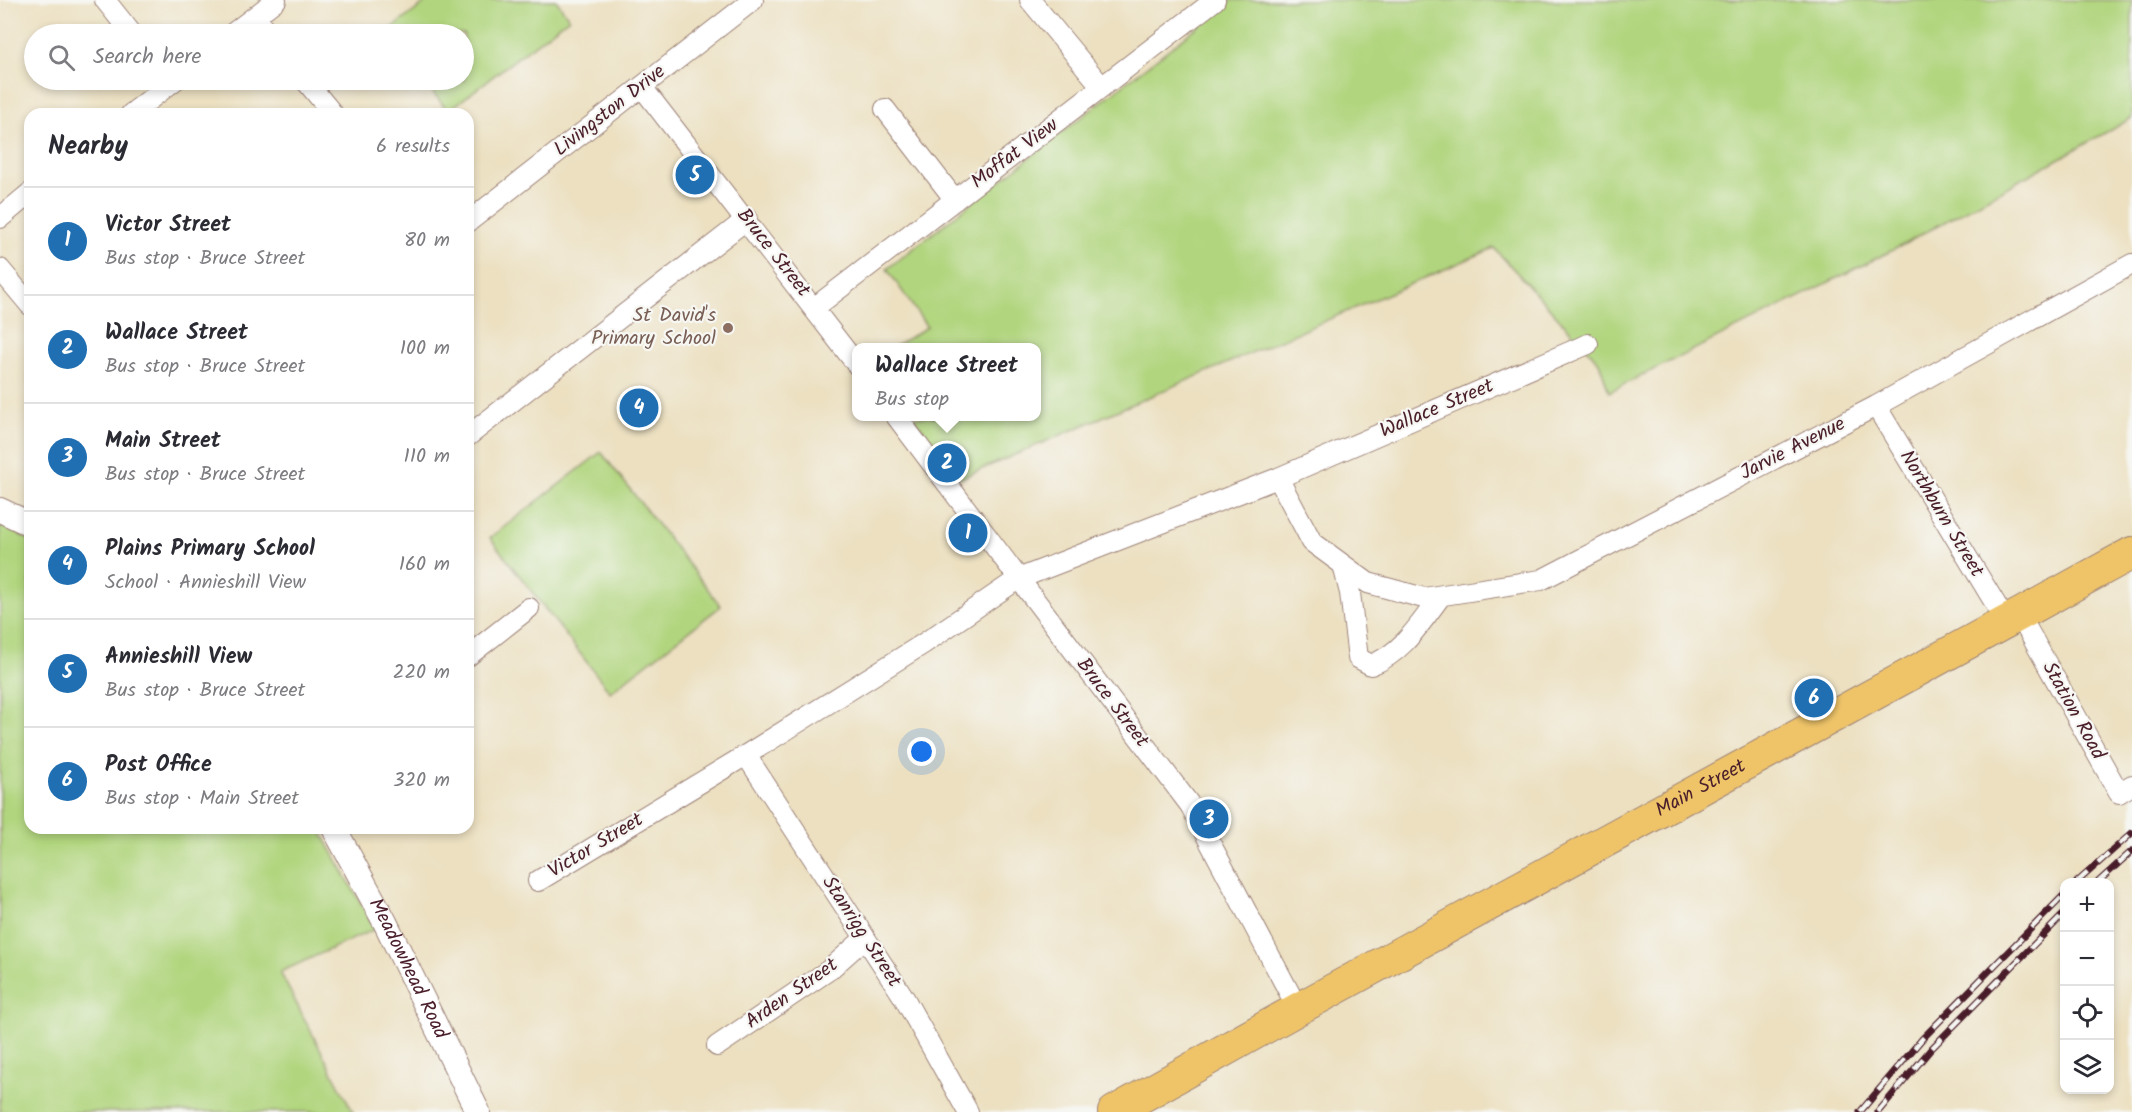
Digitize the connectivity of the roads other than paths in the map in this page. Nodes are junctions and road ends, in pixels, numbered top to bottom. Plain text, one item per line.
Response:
1 (105, 0) edge
2 (276, 0) edge
3 (753, 0) edge
4 (1030, 0) edge
5 (1215, 0) edge
6 (255, 17) junction
7 (124, 24) edge
8 (246, 24) edge
9 (261, 24) edge
10 (642, 87) junction
11 (1102, 87) junction
12 (160, 90) edge
13 (313, 90) edge
14 (138, 108) edge
15 (328, 108) edge
16 (885, 109) dead end
17 (24, 198) edge
18 (955, 200) junction
19 (474, 217) edge
20 (0, 218) edge
21 (747, 219) junction
22 (2132, 264) edge
23 (0, 269) edge
24 (24, 298) edge
25 (814, 308) junction
26 (1588, 344) dead end
27 (852, 357) edge
28 (1876, 406) junction
29 (899, 421) edge
30 (474, 431) edge
31 (1278, 478) junction
32 (0, 510) edge
33 (24, 521) edge
34 (2132, 553) edge
35 (1343, 565) junction
36 (1018, 579) junction
37 (1441, 596) junction
38 (529, 608) dead end
39 (2013, 620) junction
40 (474, 651) edge
41 (746, 755) junction
42 (2132, 785) edge
43 (337, 834) edge
44 (538, 881) dead end
45 (865, 938) junction
46 (1298, 1008) junction
47 (717, 1046) dead end
48 (478, 1112) edge
49 (968, 1112) edge
50 (1114, 1112) edge

1 - 7 street
2 - 6 street
3 - 10 street, Livingston Drive
4 - 11 street
5 - 11 street, Moffat View
6 - 8 street
6 - 9 street
10 - 19 street, Livingston Drive
10 - 21 street, Bruce Street
11 - 18 street, Moffat View
12 - 14 street
13 - 15 street
16 - 18 street
17 - 20 street
18 - 25 street, Moffat View
21 - 25 street, Bruce Street
21 - 30 street
22 - 28 street, Jarvie Avenue
23 - 24 street
25 - 27 street, Bruce Street
26 - 31 street, Wallace Street
28 - 37 street, Jarvie Avenue
28 - 39 street, Northburn Street
29 - 36 street, Bruce Street
31 - 35 street, Jarvie Avenue
31 - 36 street, Wallace Street
32 - 33 street
34 - 39 main road, Main Street
35 - 37 street, Jarvie Avenue
35 - 37 street
36 - 41 street, Victor Street
36 - 46 street, Bruce Street
38 - 40 street
39 - 42 street, Station Road
39 - 46 main road, Main Street
41 - 44 street, Victor Street
41 - 45 street, Stanrigg Street
43 - 48 street, Meadowhead Road
45 - 47 street, Arden Street
45 - 49 street, Stanrigg Street
46 - 50 main road, Main Street

